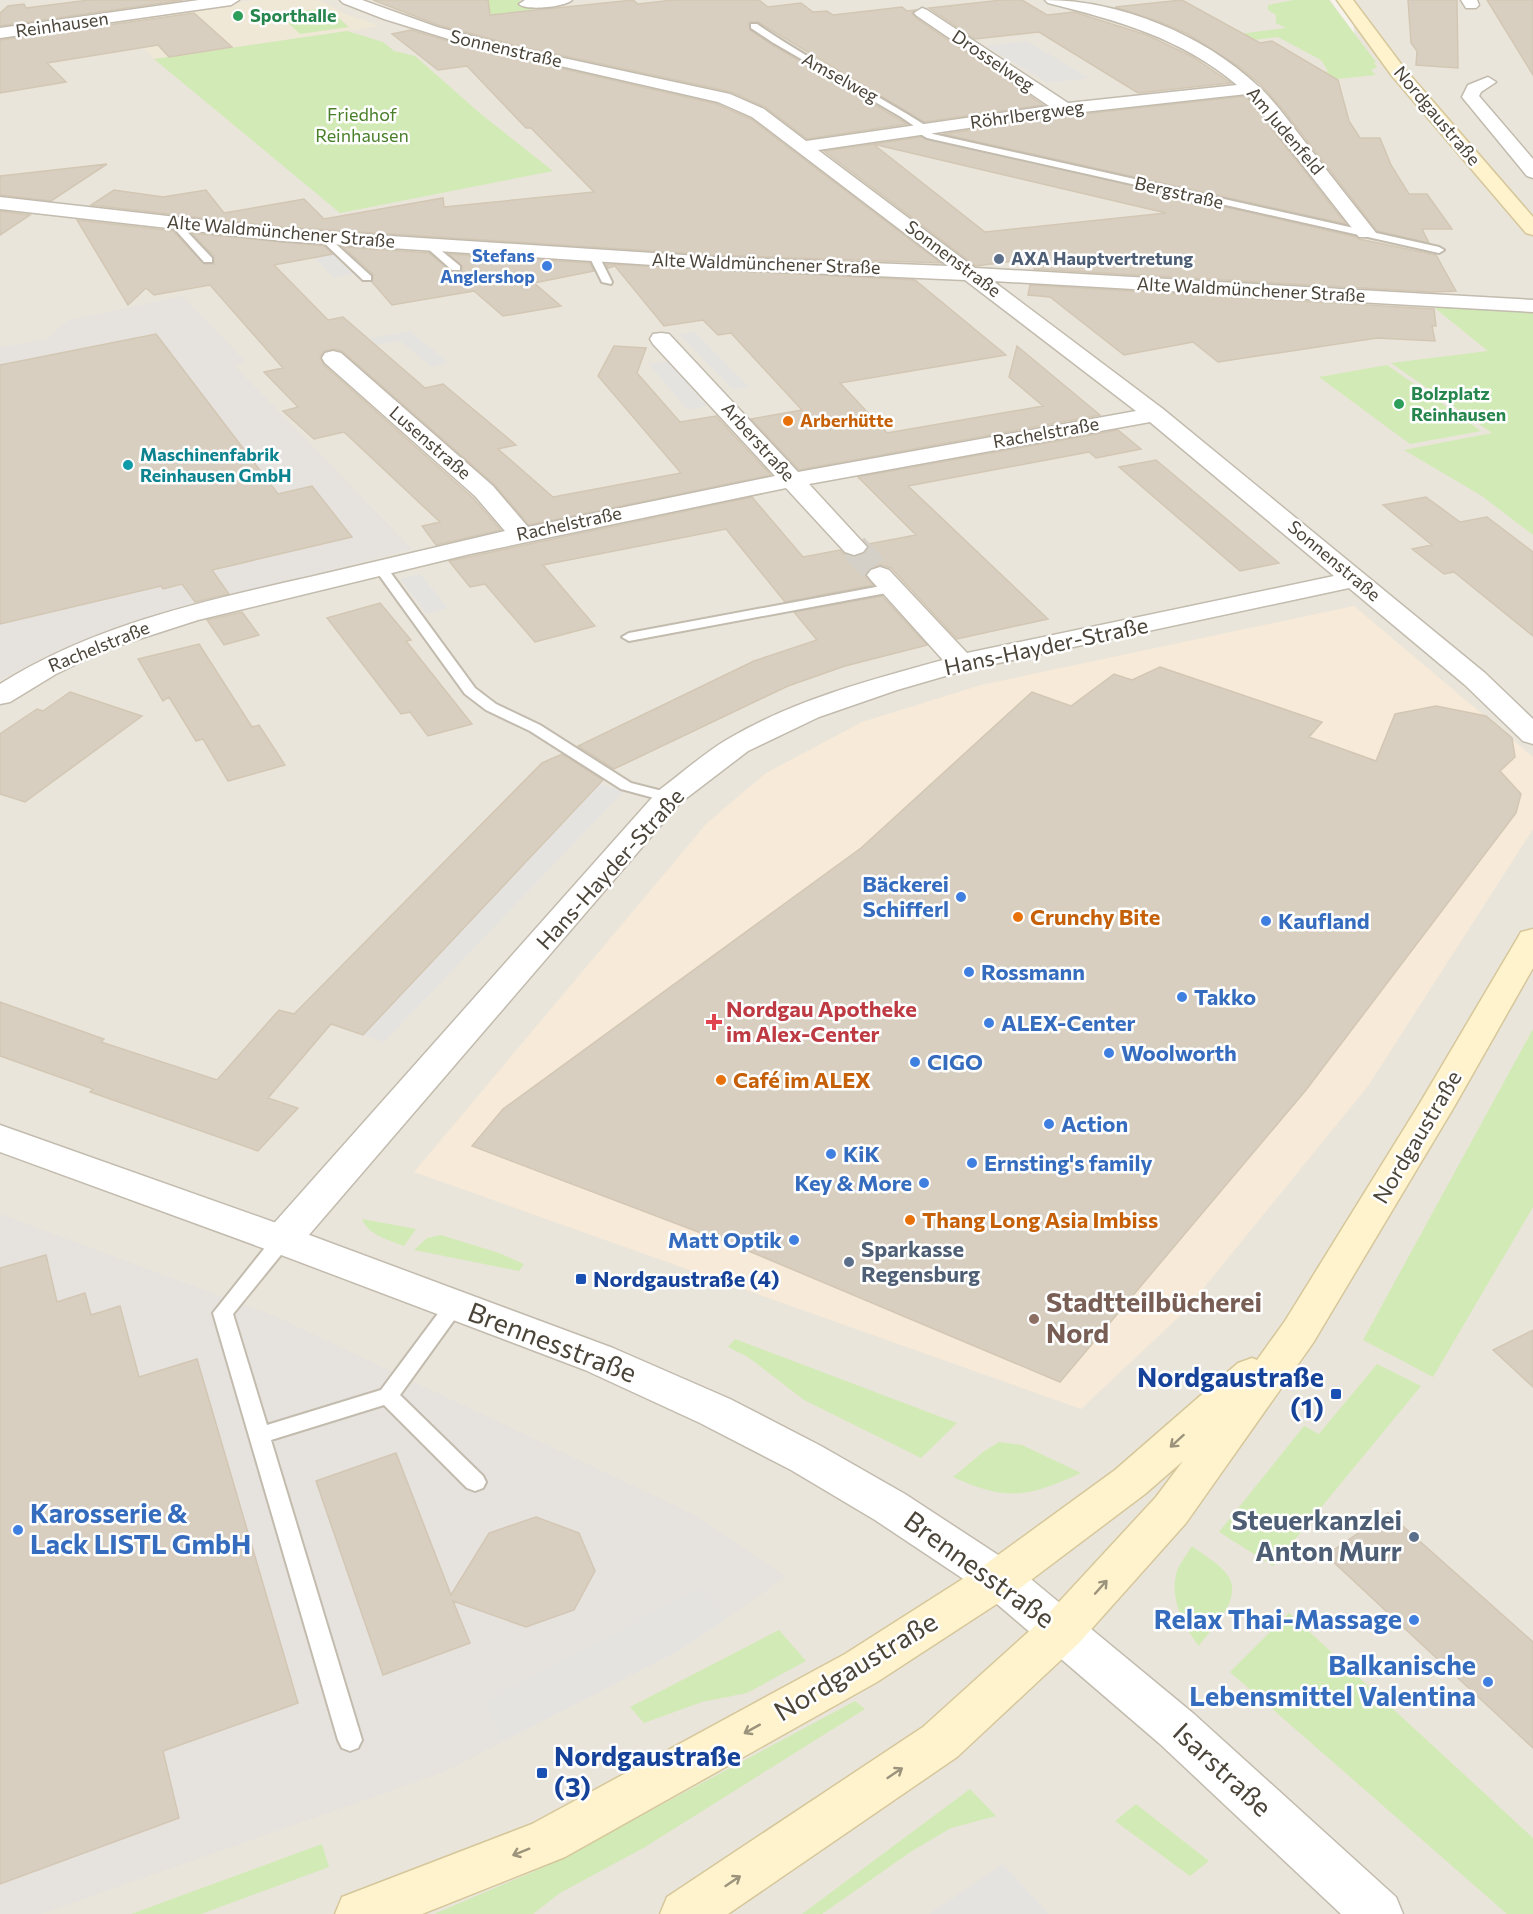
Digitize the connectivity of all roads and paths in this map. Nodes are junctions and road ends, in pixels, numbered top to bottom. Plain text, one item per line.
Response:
1 (231, 0) edge
2 (348, 0) edge
3 (564, 0) edge
4 (1053, 0) edge
5 (1106, 0) edge
6 (1345, 0) edge
7 (527, 4) dead end
8 (1089, 8) junction
9 (922, 13) dead end
10 (754, 26) dead end
11 (0, 33) edge
12 (1488, 82) dead end
13 (1251, 88) junction
14 (1065, 110) junction
15 (923, 129) junction
16 (803, 147) junction
17 (1533, 172) edge
18 (0, 202) edge
19 (175, 224) junction
20 (1533, 229) edge
21 (1366, 233) junction
22 (324, 238) junction
23 (429, 245) junction
24 (1439, 250) dead end
25 (594, 256) junction
26 (208, 260) dead end
27 (456, 268) dead end
28 (973, 274) junction
29 (367, 278) dead end
30 (607, 282) dead end
31 (1533, 306) edge
32 (662, 339) dead end
33 (333, 358) dead end
34 (1155, 414) junction
35 (792, 480) junction
36 (521, 534) junction
37 (854, 547) tunnel mouth
38 (380, 568) junction
39 (1355, 579) junction
40 (886, 582) joint
41 (629, 637) dead end
42 (961, 663) junction
43 (0, 696) edge
44 (1529, 721) edge
45 (669, 797) junction
46 (1533, 939) edge
47 (0, 1138) edge
48 (282, 1240) junction
49 (455, 1305) junction
50 (1299, 1332) junction
51 (388, 1396) junction
52 (259, 1436) junction
53 (475, 1482) dead end
54 (999, 1579) junction
55 (1062, 1630) junction
56 (350, 1740) dead end
57 (360, 1914) edge
58 (685, 1914) edge
59 (1378, 1914) edge

1 - 11 street, Reinhausen
2 - 16 street, Sonnenstraße
3 - 7 street
4 - 8 street, Am Judenfeld
5 - 8 street
6 - 20 main road, Nordgaustraße
8 - 13 street, Am Judenfeld
9 - 14 street, Drosselweg
10 - 15 lane, Amselweg
12 - 17 street
13 - 14 street, Röhrlbergweg
13 - 21 street, Am Judenfeld
14 - 15 street, Röhrlbergweg
15 - 16 street, Röhrlbergweg
15 - 21 lane, Bergstraße
16 - 28 street, Sonnenstraße
18 - 19 street, Alte Waldmünchener Straße
19 - 22 street, Alte Waldmünchener Straße
19 - 26 lane
21 - 24 lane, Bergstraße
22 - 23 street, Alte Waldmünchener Straße
22 - 29 lane
23 - 25 street, Alte Waldmünchener Straße
23 - 27 lane
25 - 28 street, Alte Waldmünchener Straße
25 - 30 lane
28 - 31 street, Alte Waldmünchener Straße
28 - 34 street, Sonnenstraße
32 - 35 street, Arberstraße
33 - 36 street, Lusenstraße
34 - 35 street, Rachelstraße
34 - 39 street, Sonnenstraße
35 - 36 street, Rachelstraße
35 - 37 street, Arberstraße
36 - 38 street, Rachelstraße
38 - 43 street, Rachelstraße
38 - 45 lane
39 - 42 street, Hans-Hayder-Straße
39 - 44 street, Sonnenstraße
40 - 41 lane
40 - 42 street
42 - 45 street, Hans-Hayder-Straße
45 - 48 street, Hans-Hayder-Straße
46 - 50 main road, Nordgaustraße
47 - 48 street, Brennesstraße
48 - 49 street, Brennesstraße
48 - 52 lane
49 - 51 lane
49 - 54 street, Brennesstraße
50 -> 54 main road, Nordgaustraße
55 -> 50 main road, Nordgaustraße
51 - 52 lane
51 - 53 lane
52 - 56 lane
54 - 55 street, Brennesstraße
54 -> 57 main road, Nordgaustraße
58 -> 55 main road, Nordgaustraße
55 - 59 street, Isarstraße

